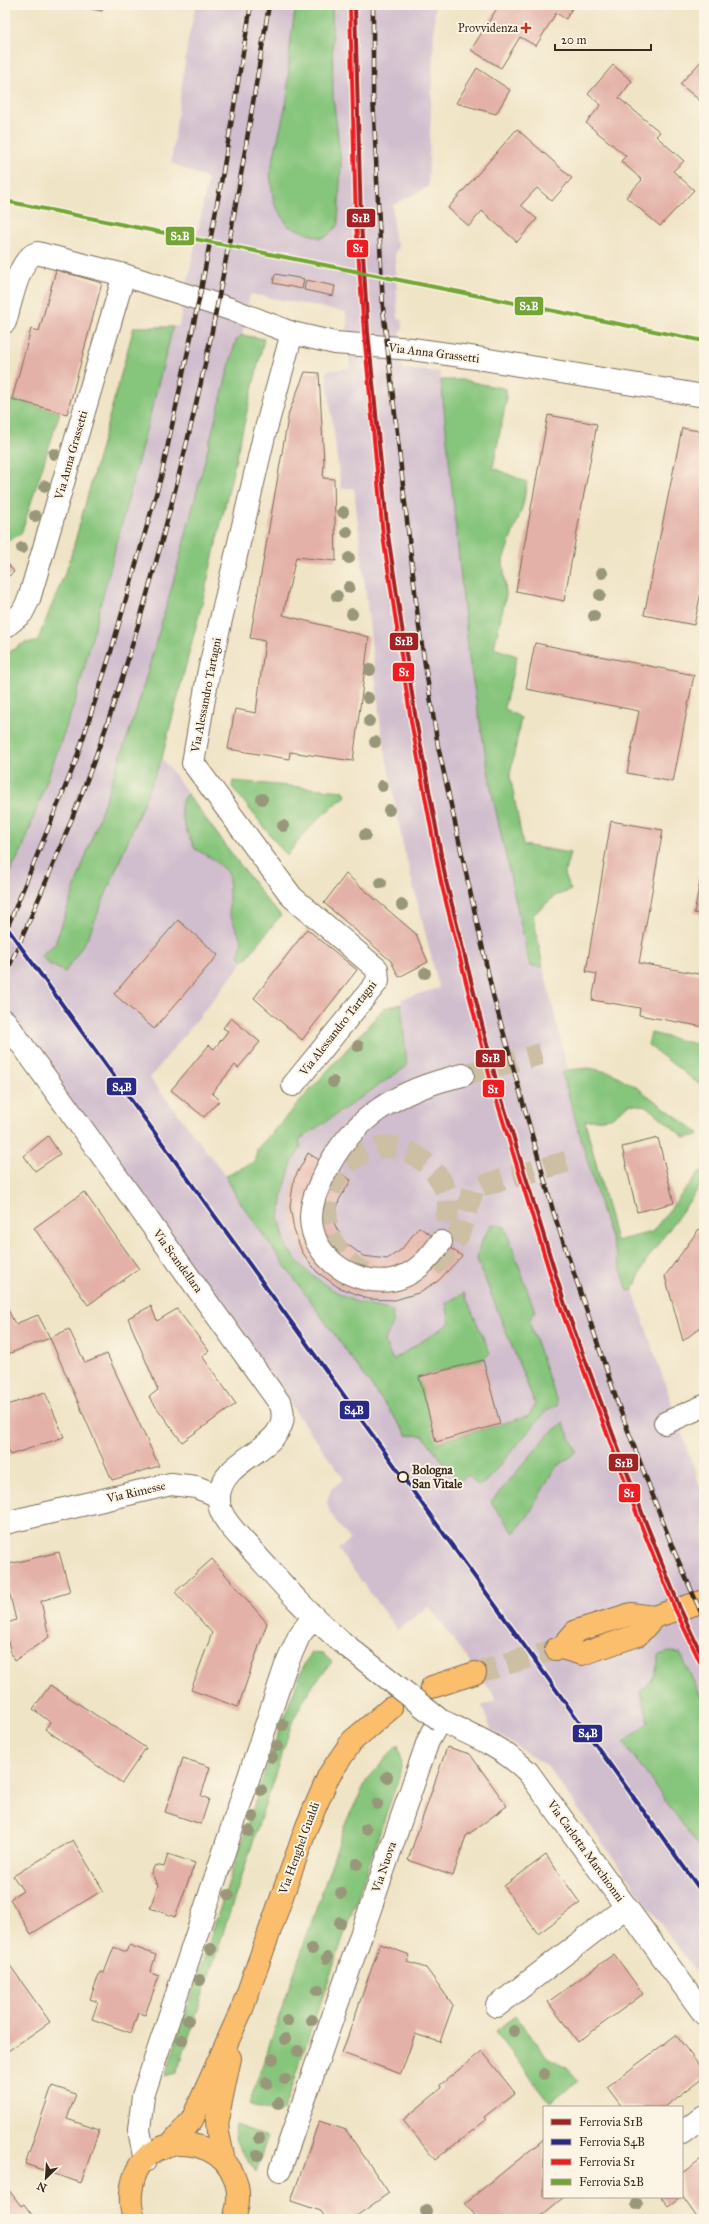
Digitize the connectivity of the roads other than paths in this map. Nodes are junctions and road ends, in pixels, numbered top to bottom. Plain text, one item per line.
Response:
1 (124, 275) junction
2 (5, 322) edge
3 (292, 332) junction
4 (704, 396) edge
5 (5, 627) edge
6 (5, 1021) edge
7 (463, 1075) tunnel mouth
8 (293, 1085) dead end
9 (441, 1242) tunnel mouth
10 (704, 1406) edge
11 (665, 1423) dead end
12 (219, 1496) junction
13 (5, 1523) edge
14 (704, 1601) edge
15 (309, 1613) junction
16 (559, 1648) tunnel mouth
17 (475, 1673) tunnel mouth
18 (432, 1687) dead end
19 (390, 1708) dead end
20 (440, 1720) junction
21 (626, 1907) junction
22 (496, 2006) dead end
23 (242, 2009) junction
24 (704, 2014) edge
25 (704, 2116) edge
26 (683, 2132) edge
27 (169, 2146) junction
28 (145, 2161) junction
29 (224, 2161) junction
30 (280, 2170) dead end
31 (134, 2218) edge
32 (234, 2219) edge

1 - 2 street, Via Anna Grassetti
1 - 3 street, Via Anna Grassetti
1 - 5 street, Via Anna Grassetti
3 - 4 street, Via Anna Grassetti
3 - 8 street, Via Alessandro Tartagni
6 - 12 street, Via Scandellara
7 - 9 street
10 - 11 street
12 - 13 street, Via Rimesse
12 - 15 street
14 - 16 main road
15 - 20 street, bridge
15 - 28 street
17 - 18 main road
19 - 23 main road, Via Henghel Gualdi
20 - 21 street, Via Carlotta Marchionni
20 - 30 street, Via Nuova
21 - 22 street
21 - 24 street, Via Carlotta Marchionni
23 - 27 main road, Via Henghel Gualdi
23 - 29 main road, Via Henghel Gualdi
25 - 26 street
27 - 28 main road
27 - 29 main road
28 - 31 main road
29 - 32 main road

